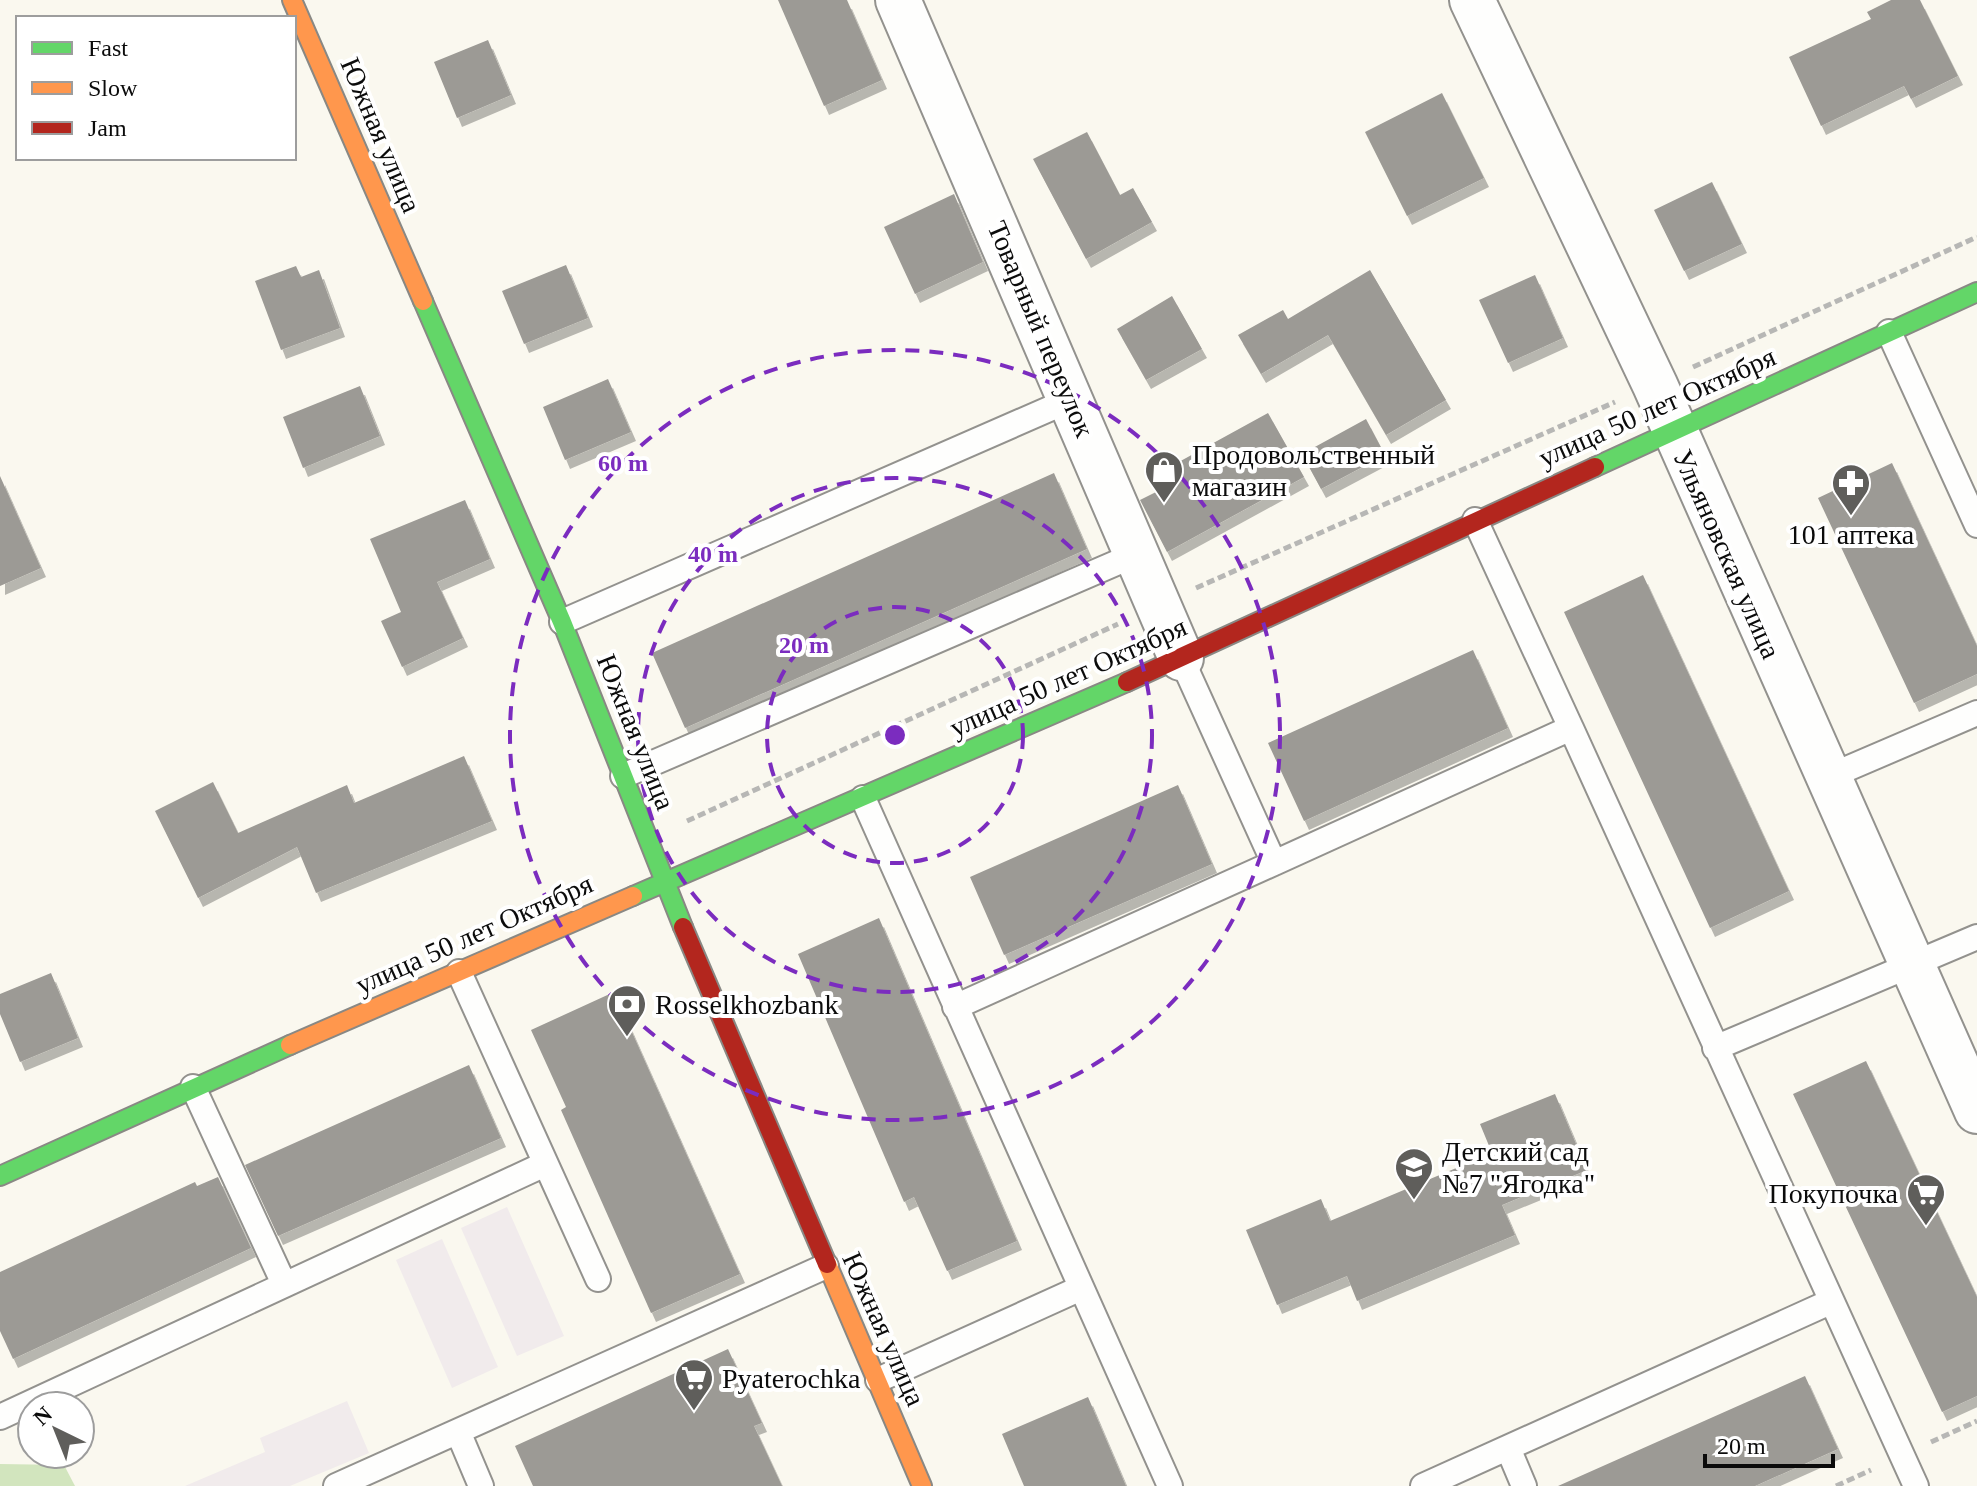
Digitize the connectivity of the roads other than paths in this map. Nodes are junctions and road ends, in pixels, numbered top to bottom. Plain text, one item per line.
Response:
1 (292, 0) edge
2 (898, 0) edge
3 (1472, 0) edge
4 (1977, 292) edge
5 (1889, 332) junction
6 (1072, 399) junction
7 (1672, 432) junction
8 (1475, 520) junction
9 (1977, 525) edge
10 (1137, 554) junction
11 (562, 622) junction
12 (1181, 658) junction
13 (1977, 713) edge
14 (1571, 728) junction
15 (623, 776) junction
16 (1828, 777) junction
17 (863, 798) junction
18 (1274, 863) junction
19 (664, 882) junction
20 (1977, 937) edge
21 (1911, 968) junction
22 (459, 972) junction
23 (955, 1007) junction
24 (1715, 1048) junction
25 (193, 1087) junction
26 (1977, 1111) edge
27 (545, 1164) junction
28 (3, 1165) edge
29 (826, 1266) junction
30 (598, 1279) dead end
31 (284, 1284) junction
32 (1081, 1288) junction
33 (1830, 1302) junction
34 (878, 1380) junction
35 (0, 1417) edge
36 (459, 1434) junction
37 (1508, 1448) junction
38 (336, 1486) edge
39 (481, 1486) edge
40 (922, 1486) edge
41 (1170, 1486) edge
42 (1423, 1486) edge
43 (1524, 1486) edge
44 (1916, 1486) edge

1 - 11 main road, Южная улица
2 - 6 street, Товарный переулок
3 - 7 street, Ульяновская улица
4 - 5 main road, улица 50 лет Октября
5 - 7 main road, улица 50 лет Октября
5 - 9 lane
6 - 10 street, Товарный переулок
6 - 11 lane
7 - 8 main road, улица 50 лет Октября
7 - 16 street, Ульяновская улица
8 - 12 main road, улица 50 лет Октября
8 - 14 lane
10 - 12 street, Товарный переулок
10 - 15 lane
11 - 15 main road, Южная улица
12 - 17 main road, улица 50 лет Октября
12 - 18 lane
13 - 16 lane
14 - 18 lane
14 - 24 lane
15 - 19 main road, Южная улица
16 - 21 street, Ульяновская улица
17 - 19 main road, улица 50 лет Октября
17 - 23 lane
18 - 23 lane
19 - 22 main road, улица 50 лет Октября
19 - 29 main road, Южная улица
20 - 21 lane
21 - 24 lane
21 - 26 street, Ульяновская улица
22 - 25 main road, улица 50 лет Октября
22 - 27 lane
23 - 32 lane
24 - 33 lane
25 - 28 main road, улица 50 лет Октября
25 - 31 lane
27 - 30 lane
27 - 31 lane
29 - 34 main road, Южная улица
29 - 36 lane
31 - 35 lane
32 - 34 lane
32 - 41 lane
33 - 37 lane
33 - 44 lane
34 - 40 main road, Южная улица
36 - 38 lane
36 - 39 lane
37 - 42 lane
37 - 43 lane

